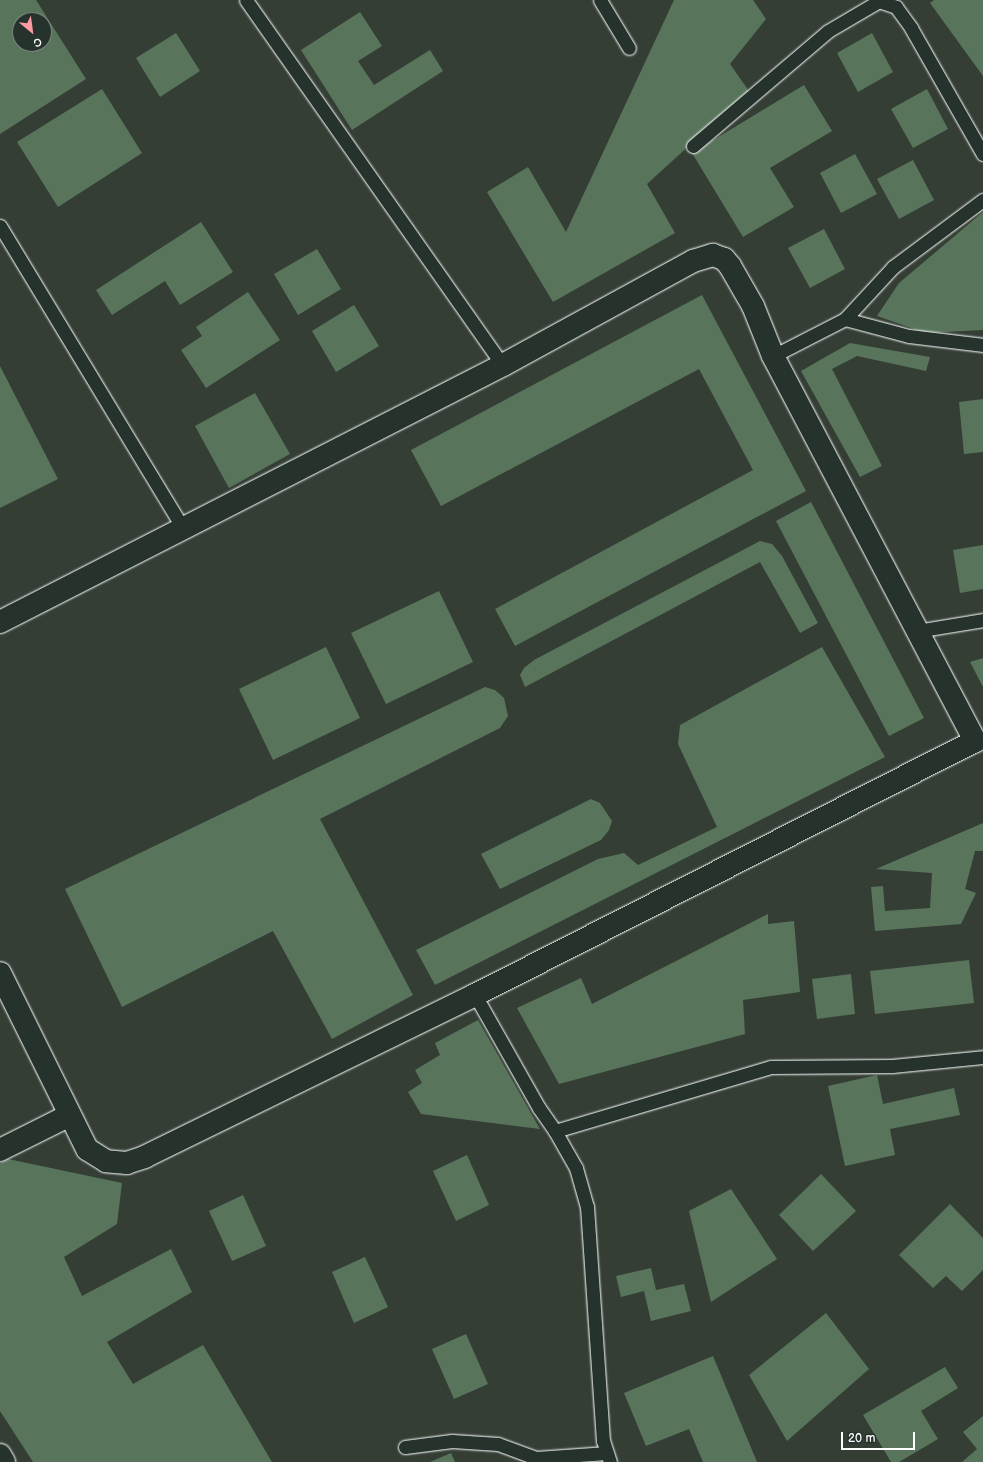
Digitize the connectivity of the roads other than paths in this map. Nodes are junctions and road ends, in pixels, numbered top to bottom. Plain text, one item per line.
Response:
1 (246, 0) edge
2 (600, 0) edge
3 (629, 48) dead end
4 (693, 146) dead end
5 (983, 154) edge
6 (983, 200) edge
7 (0, 226) edge
8 (845, 319) junction
9 (983, 345) edge
10 (773, 356) junction
11 (502, 365) junction
12 (183, 528) junction
13 (983, 620) edge
14 (0, 622) edge
15 (916, 631) junction
16 (979, 744) edge
17 (0, 973) edge
18 (475, 995) junction
19 (983, 1057) edge
20 (70, 1115) junction
21 (555, 1131) junction
22 (0, 1150) edge
23 (405, 1447) dead end
24 (0, 1455) edge
25 (608, 1457) edge
26 (4, 1462) edge

1 - 11 lane
2 - 3 lane
4 - 5 lane
6 - 8 lane
7 - 12 lane
8 - 9 lane
8 - 10 lane
10 - 11 street
10 - 15 street
11 - 12 street
12 - 14 street
13 - 15 lane
15 - 16 street
16 - 18 street
17 - 20 street
18 - 20 street
18 - 21 lane
19 - 21 lane
20 - 22 street
21 - 25 lane
23 - 25 lane
24 - 26 street

